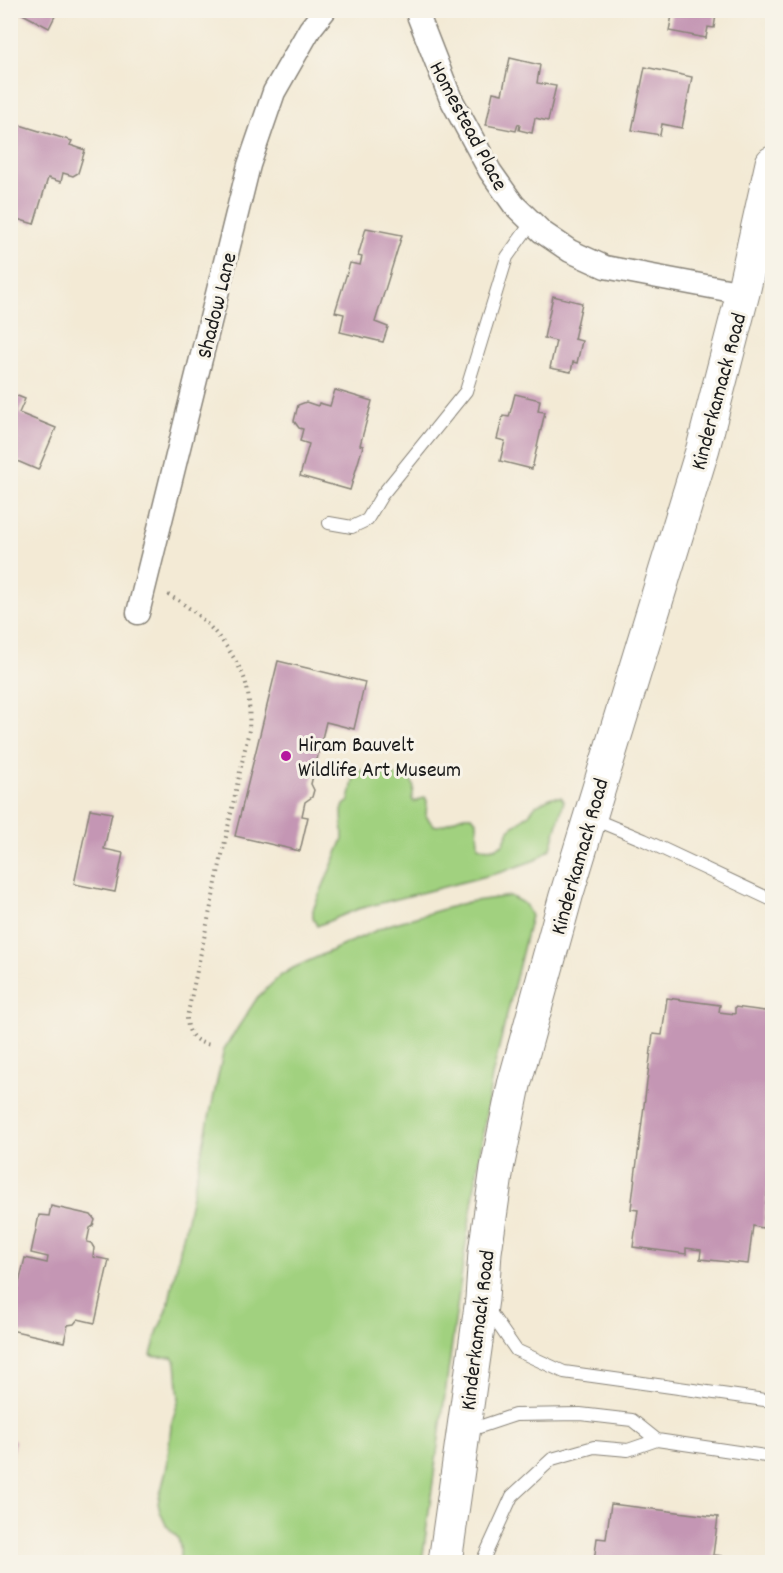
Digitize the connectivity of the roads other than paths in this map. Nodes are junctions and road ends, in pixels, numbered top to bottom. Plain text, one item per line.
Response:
1 (326, 10) edge
2 (416, 10) edge
3 (772, 163) edge
4 (532, 222) junction
5 (743, 293) junction
6 (329, 523) dead end
7 (138, 613) dead end
8 (590, 817) junction
9 (772, 900) edge
10 (482, 1299) junction
11 (772, 1401) edge
12 (464, 1432) junction
13 (657, 1440) junction
14 (772, 1457) edge
15 (445, 1563) edge
16 (482, 1563) edge

1 - 7 street, Shadow Lane
2 - 4 street, Homestead Place
3 - 5 main road, Kinderkamack Road
4 - 5 street, Homestead Place
4 - 6 lane
5 - 8 main road, Kinderkamack Road
8 - 9 lane
8 - 10 main road, Kinderkamack Road
10 - 11 lane
10 - 12 main road, Kinderkamack Road
12 - 13 lane
12 - 15 main road, Kinderkamack Road
13 - 14 lane
13 - 16 lane

